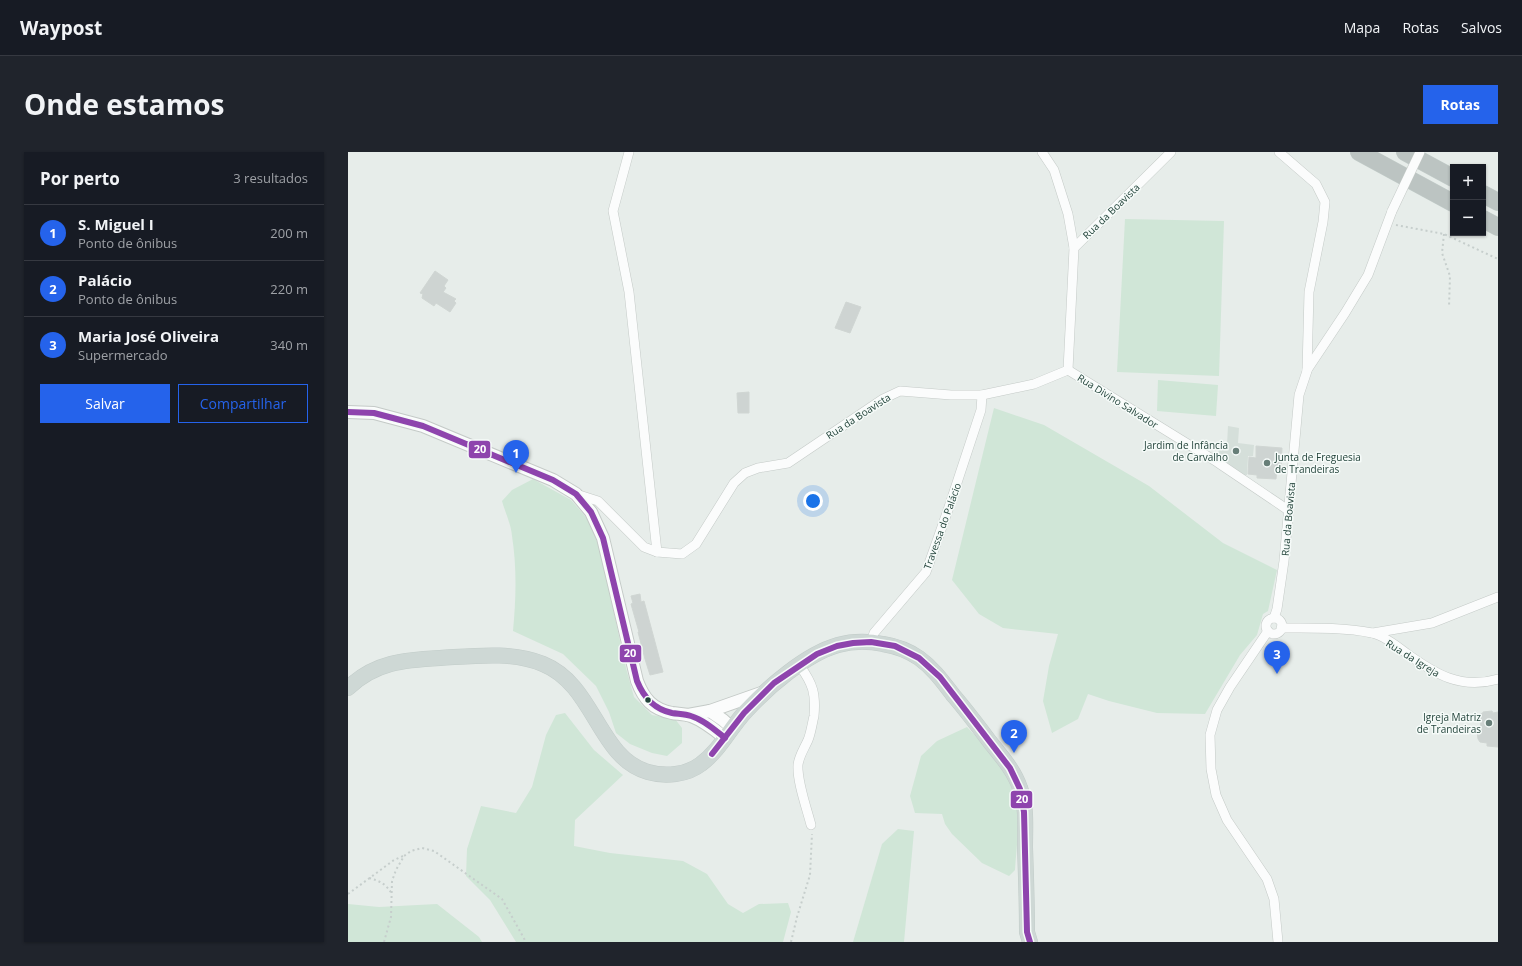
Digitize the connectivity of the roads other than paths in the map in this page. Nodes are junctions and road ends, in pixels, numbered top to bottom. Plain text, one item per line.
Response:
1 (629, 152) edge
2 (1042, 152) edge
3 (1171, 152) edge
4 (1279, 152) edge
5 (1360, 152) edge
6 (1405, 152) edge
7 (1420, 152) edge
8 (1450, 176) edge
9 (1486, 196) edge
10 (1450, 201) edge
11 (1498, 202) edge
12 (1486, 221) edge
13 (1498, 227) edge
14 (1074, 248) junction
15 (1068, 370) junction
16 (1306, 371) junction
17 (982, 394) junction
18 (348, 412) edge
19 (576, 494) junction
20 (1288, 510) junction
21 (657, 552) junction
22 (1498, 597) edge
23 (1274, 618) junction
24 (1281, 628) junction
25 (1268, 631) junction
26 (1373, 634) junction
27 (871, 642) junction
28 (800, 666) junction
29 (1498, 679) edge
30 (348, 688) edge
31 (765, 691) junction
32 (710, 711) junction
33 (688, 715) junction
34 (728, 733) junction
35 (811, 825) road end
36 (1030, 942) edge
37 (1278, 942) edge

1 - 21 street
2 - 14 street
3 - 14 street, Rua da Boavista
4 - 16 street, Rua da Boavista
5 - 10 highway
6 - 8 highway
7 - 16 street, bridge
9 - 11 highway
12 - 13 highway
14 - 15 street
15 - 17 street, Rua da Boavista
15 - 20 street, Rua Divino Salvador
16 - 20 street, Rua da Boavista
17 - 21 street, Rua da Boavista
17 - 27 street, Travessa do Palácio
18 - 19 street
19 - 21 street, Rua da Boavista
19 - 33 street
20 - 23 street, Rua da Boavista
22 - 26 street
23 - 24 street
23 - 25 street
24 - 25 street
24 - 26 street, Rua da Igreja
25 - 37 street
26 - 29 street, Rua da Igreja
27 - 28 main road
27 - 36 main road
28 - 31 main road
28 - 35 street
30 - 34 main road
31 - 32 street
31 - 34 main road
32 - 33 street
32 - 34 street
33 - 34 street

